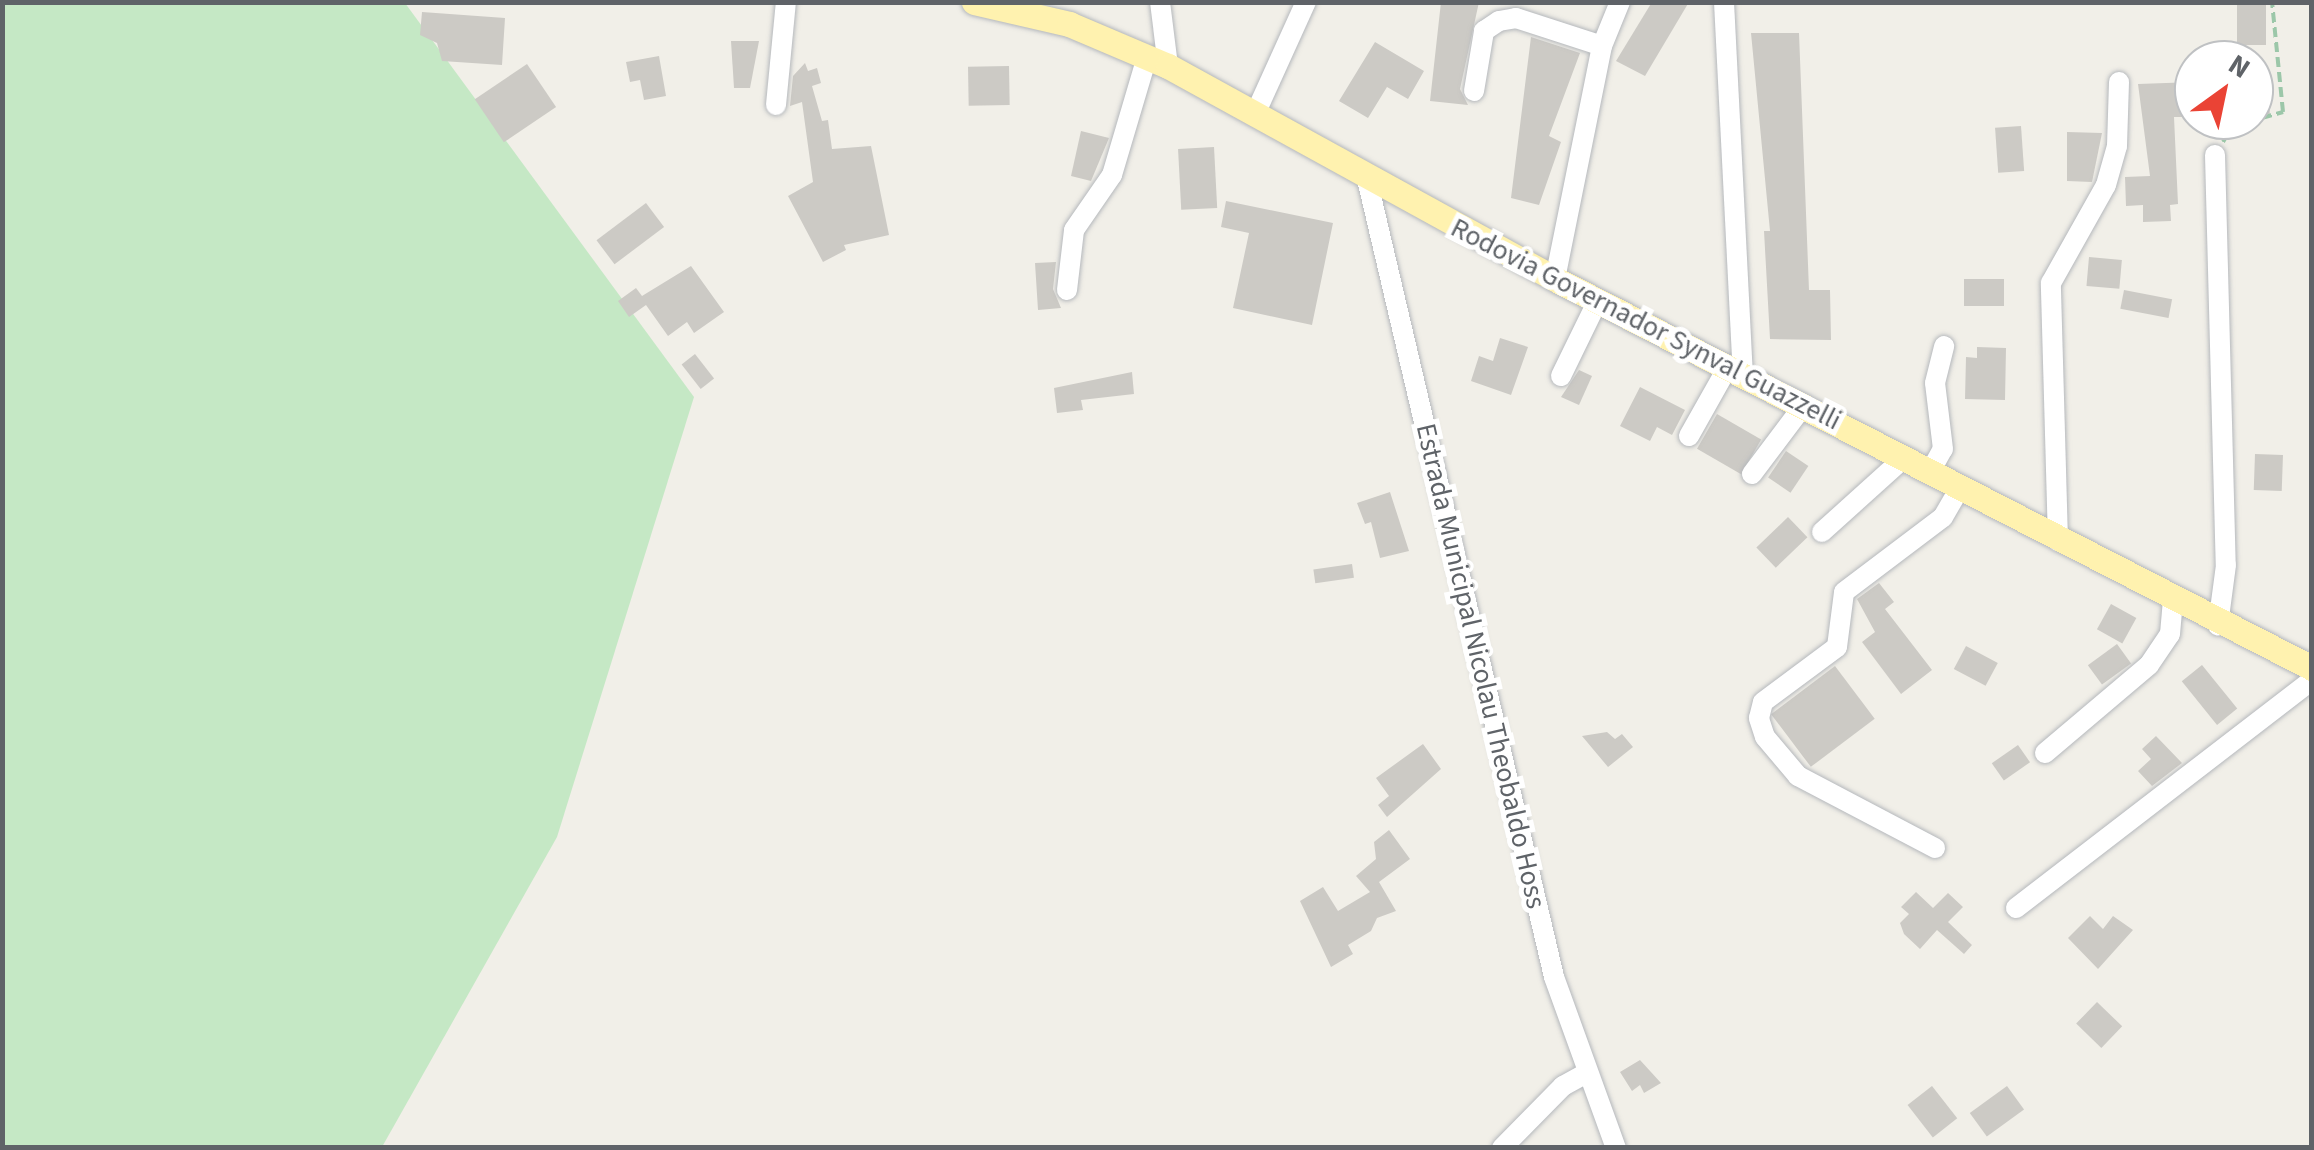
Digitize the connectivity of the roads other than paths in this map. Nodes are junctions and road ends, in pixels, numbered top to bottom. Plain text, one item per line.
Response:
1 (786, 2) edge
2 (974, 2) edge
3 (1160, 2) edge
4 (1306, 2) edge
5 (1620, 2) edge
6 (1724, 2) edge
7 (1602, 46) junction
8 (1157, 61) junction
9 (2120, 82) dead end
10 (1474, 92) dead end
11 (776, 105) dead end
12 (1256, 112) junction
13 (2215, 155) road end
14 (1367, 178) junction
15 (1554, 279) junction
16 (1068, 290) dead end
17 (1598, 300) junction
18 (1944, 346) dead end
19 (1736, 369) junction
20 (1561, 376) dead end
21 (1804, 405) junction
22 (1689, 436) dead end
23 (1904, 458) junction
24 (1930, 472) junction
25 (1752, 474) dead end
26 (1960, 488) junction
27 (1822, 532) dead end
28 (2058, 540) junction
29 (2173, 601) junction
30 (2218, 625) junction
31 (2312, 668) edge
32 (2312, 680) edge
33 (2045, 753) dead end
34 (1935, 848) dead end
35 (2016, 908) dead end
36 (1586, 1073) junction
37 (1502, 1148) edge
38 (1616, 1148) edge

1 - 11 street
2 - 8 main road, Rodovia Governador Synval Guazzelli
3 - 8 street
4 - 12 street
5 - 7 street
6 - 19 street
7 - 10 street
7 - 15 street
8 - 12 main road, Rodovia Governador Synval Guazzelli
8 - 16 street
9 - 28 street
12 - 14 main road, Rodovia Governador Synval Guazzelli
13 - 30 street
14 - 15 main road, Rodovia Governador Synval Guazzelli
14 - 36 street, Estrada Municipal Nicolau Theobaldo Hoss
15 - 17 main road, Rodovia Governador Synval Guazzelli
17 - 19 main road, Rodovia Governador Synval Guazzelli
17 - 20 street
18 - 24 street
19 - 21 main road, Rodovia Governador Synval Guazzelli
19 - 22 street
21 - 23 main road, Rodovia Governador Synval Guazzelli
21 - 25 street
23 - 24 main road, Rodovia Governador Synval Guazzelli
23 - 27 street
24 - 26 main road, Rodovia Governador Synval Guazzelli
26 - 28 main road, Rodovia Governador Synval Guazzelli
26 - 34 street
28 - 29 main road, Rodovia Governador Synval Guazzelli
29 - 30 main road, Rodovia Governador Synval Guazzelli
29 - 33 street
30 - 31 main road, Rodovia Governador Synval Guazzelli
32 - 35 street
36 - 37 street
36 - 38 street, Estrada Municipal Nicolau Theobaldo Hoss

